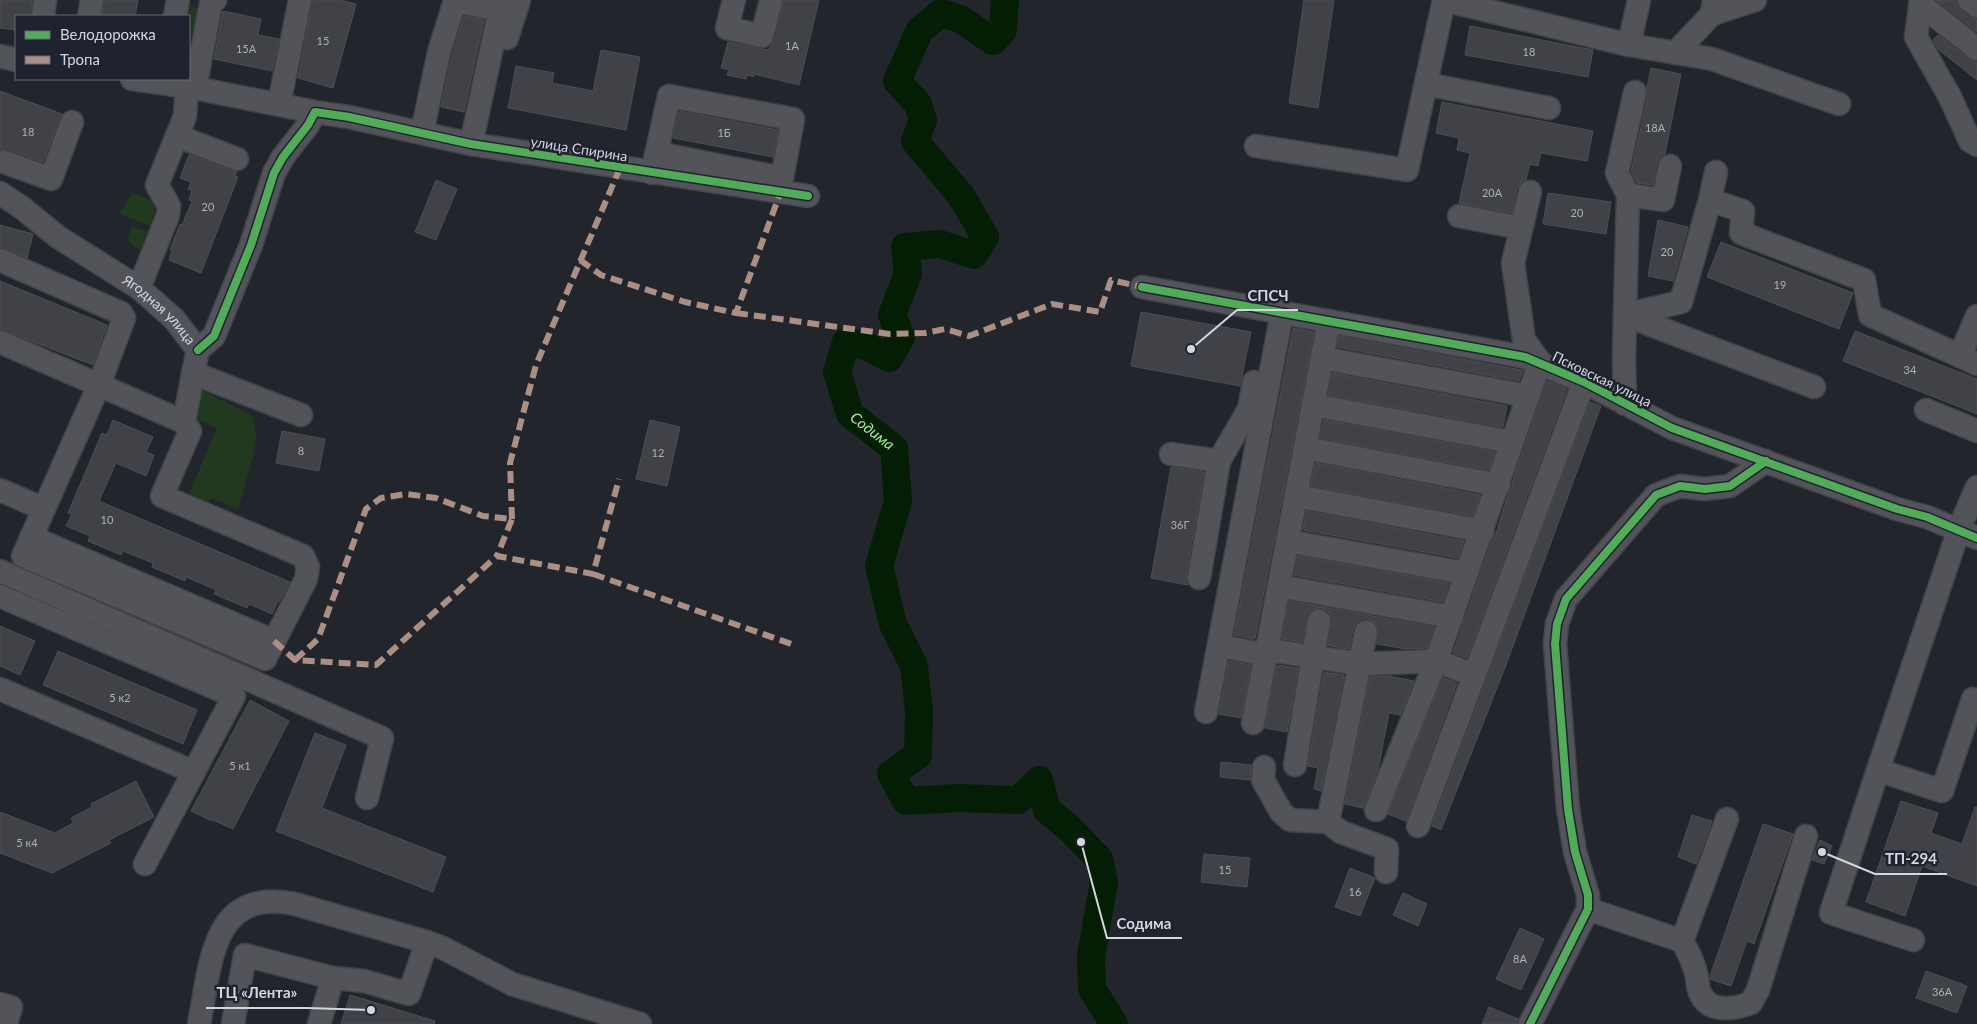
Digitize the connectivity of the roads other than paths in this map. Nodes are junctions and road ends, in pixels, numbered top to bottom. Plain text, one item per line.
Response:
1 (45, 0) edge
2 (92, 0) edge
3 (178, 0) edge
4 (215, 0) edge
5 (300, 0) edge
6 (519, 0) edge
7 (734, 0) edge
8 (771, 0) edge
9 (1444, 0) edge
10 (1639, 0) edge
11 (1755, 0) edge
12 (1969, 0) edge
13 (1921, 2) edge
14 (1977, 6) edge
15 (1713, 7) edge
16 (43, 15) edge
17 (89, 15) edge
18 (176, 15) edge
19 (1629, 45) junction
20 (1977, 49) edge
21 (1675, 53) junction
22 (0, 56) edge
23 (15, 60) edge
24 (148, 80) edge
25 (164, 81) edge
26 (1426, 84) junction
27 (191, 87) junction
28 (1635, 92) dead end
29 (278, 104) junction
30 (1838, 104) dead end
31 (1549, 108) dead end
32 (314, 112) junction
33 (72, 122) dead end
34 (422, 133) junction
35 (176, 136) junction
36 (478, 145) junction
37 (1977, 145) edge
38 (1256, 146) dead end
39 (237, 160) dead end
40 (655, 163) junction
41 (1, 166) edge
42 (1670, 166) dead end
43 (1716, 172) dead end
44 (782, 184) junction
45 (1530, 192) dead end
46 (0, 193) edge
47 (1628, 195) junction
48 (808, 196) dead end
49 (1710, 200) junction
50 (1459, 216) dead end
51 (1521, 228) junction
52 (0, 260) edge
53 (1142, 286) dead end
54 (139, 288) junction
55 (1275, 311) junction
56 (1625, 315) junction
57 (1977, 316) edge
58 (1329, 321) junction
59 (0, 342) edge
60 (198, 350) junction
61 (1322, 358) junction
62 (1968, 360) edge
63 (1540, 362) junction
64 (193, 374) junction
65 (1584, 382) junction
66 (99, 385) junction
67 (1814, 386) dead end
68 (1528, 396) junction
69 (1625, 404) junction
70 (1313, 405) junction
71 (1926, 410) dead end
72 (302, 415) dead end
73 (184, 422) junction
74 (1977, 431) edge
75 (1512, 442) junction
76 (1305, 448) junction
77 (1171, 454) dead end
78 (1219, 461) junction
79 (1766, 461) junction
80 (1499, 485) junction
81 (1977, 487) edge
82 (0, 490) edge
83 (1296, 496) junction
84 (44, 509) junction
85 (1482, 531) junction
86 (1968, 533) edge
87 (1287, 540) junction
88 (0, 571) edge
89 (1465, 573) junction
90 (1199, 578) dead end
91 (1279, 586) junction
92 (0, 596) edge
93 (81, 606) junction
94 (1452, 617) junction
95 (1319, 621) dead end
96 (72, 627) junction
97 (1366, 632) dead end
98 (1219, 646) junction
99 (1266, 652) junction
100 (1313, 657) junction
101 (1436, 661) junction
102 (1361, 664) junction
103 (1474, 676) junction
104 (0, 690) edge
105 (1972, 699) dead end
106 (1206, 712) dead end
107 (1253, 723) dead end
108 (1295, 765) dead end
109 (1264, 767) dead end
110 (1878, 770) junction
111 (194, 772) junction
112 (367, 798) dead end
113 (1376, 810) dead end
114 (1727, 820) dead end
115 (1328, 822) junction
116 (1418, 826) dead end
117 (1806, 836) dead end
118 (146, 864) dead end
119 (1386, 872) dead end
120 (1588, 909) junction
121 (1914, 940) dead end
122 (1682, 941) junction
123 (427, 942) junction
124 (333, 978) junction
125 (0, 1004) edge
126 (6, 1024) edge
127 (199, 1024) edge
128 (233, 1024) edge
129 (319, 1024) edge
130 (640, 1024) edge
131 (1530, 1024) edge

1 - 16 street
2 - 17 street
3 - 18 street
4 - 27 street
5 - 29 street
6 - 36 street
7 - 8 street
9 - 19 street
9 - 26 street
10 - 19 street
11 - 15 street
12 - 14 street
13 - 20 street
13 - 37 street
15 - 21 street
19 - 21 street
21 - 30 street
22 - 23 street
24 - 25 street, улица Спирина
25 - 27 street, улица Спирина
26 - 31 street
26 - 38 street
27 - 29 street, улица Спирина
27 - 35 street
28 - 47 street
29 - 32 street, улица Спирина
32 - 34 street, улица Спирина
32 - 60 street
33 - 41 street
34 - 36 street, улица Спирина
34 - 36 street
35 - 39 street
35 - 54 street
36 - 40 street, улица Спирина
40 - 44 street, улица Спирина
40 - 44 street
42 - 47 street
43 - 49 street
44 - 48 street, улица Спирина
45 - 51 street
46 - 54 street, Ягодная улица
47 - 56 street
49 - 56 street
49 - 62 street
50 - 51 street
51 - 63 street
52 - 66 street
53 - 55 street, Псковская улица
54 - 60 street, Ягодная улица
55 - 58 street, Псковская улица
55 - 78 street
55 - 98 street
56 - 67 street
56 - 69 street
57 - 62 street
58 - 61 street
58 - 63 street, Псковская улица
59 - 66 street
60 - 64 street, Ягодная улица
61 - 68 street
61 - 70 street
63 - 65 street, Псковская улица
63 - 68 street
64 - 72 street
64 - 73 street, Ягодная улица
65 - 69 street, Псковская улица
65 - 103 street
66 - 73 street
66 - 84 street
68 - 75 street
69 - 79 street, Псковская улица
70 - 75 street
70 - 76 street
71 - 74 street
73 - 84 street, Ягодная улица
75 - 80 street
76 - 80 street
76 - 83 street
77 - 78 street
78 - 90 street
79 - 86 street, Псковская улица
79 - 120 street
80 - 85 street
81 - 86 street
82 - 84 street
83 - 85 street
83 - 87 street
85 - 89 street
86 - 110 street
87 - 89 street
87 - 91 street
88 - 93 street
89 - 94 street
91 - 94 street
91 - 99 street
92 - 96 street
93 - 96 street
93 - 112 street
94 - 101 street
95 - 100 street
96 - 111 street
97 - 102 street
98 - 99 street
98 - 106 street
99 - 100 street
99 - 107 street
100 - 102 street
100 - 108 street
101 - 102 street
101 - 103 street
101 - 113 street
102 - 115 street
103 - 116 street
104 - 111 street
105 - 110 street
109 - 115 street
110 - 121 street
111 - 118 street
114 - 122 street
115 - 119 street
117 - 122 street
120 - 122 street
120 - 131 street
123 - 124 street
123 - 127 street
123 - 130 street
124 - 128 street
124 - 129 street
125 - 126 street

